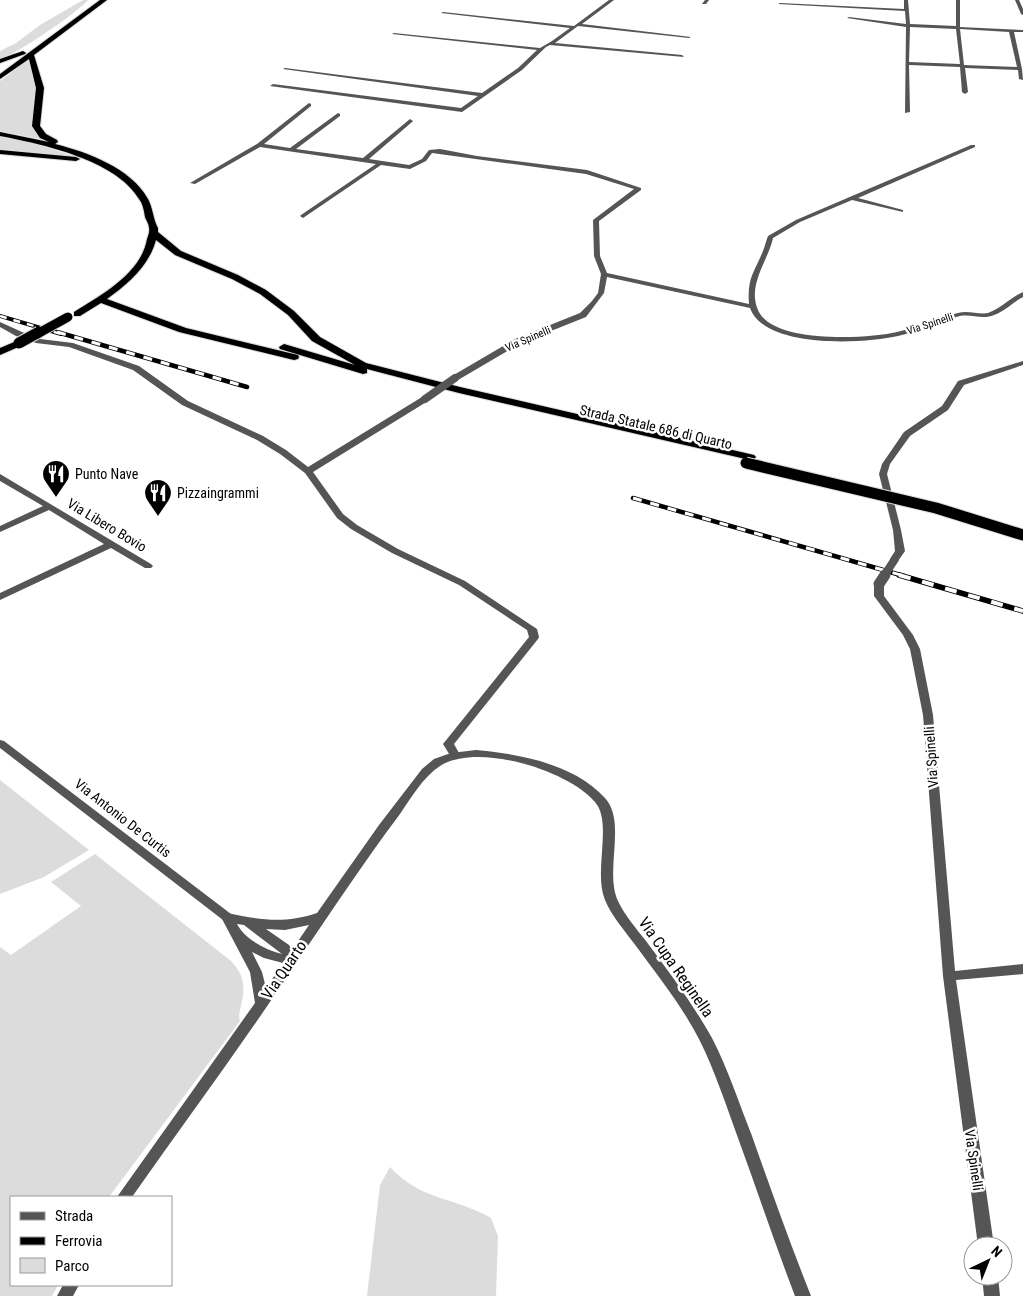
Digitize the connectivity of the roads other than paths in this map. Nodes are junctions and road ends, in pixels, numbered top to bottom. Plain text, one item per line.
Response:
1 (96, 0) edge
2 (104, 0) edge
3 (612, 0) edge
4 (906, 0) edge
5 (958, 0) edge
6 (1018, 0) edge
7 (804, 2) edge
8 (780, 4) dead end
9 (884, 9) junction
10 (907, 10) junction
11 (803, 11) dead end
12 (443, 13) dead end
13 (1023, 14) edge
14 (849, 18) dead end
15 (886, 18) dead end
16 (576, 26) junction
17 (908, 26) junction
18 (867, 27) dead end
19 (958, 28) junction
20 (1011, 30) junction
21 (1023, 31) edge
22 (394, 34) dead end
23 (689, 37) dead end
24 (549, 44) junction
25 (540, 49) junction
26 (27, 53) junction
27 (682, 56) dead end
28 (0, 61) edge
29 (907, 63) junction
30 (963, 66) junction
31 (285, 69) dead end
32 (1020, 69) junction
33 (0, 71) edge
34 (0, 77) edge
35 (1022, 79) edge
36 (273, 86) dead end
37 (966, 92) dead end
38 (482, 95) junction
39 (309, 106) dead end
40 (906, 112) dead end
41 (338, 115) dead end
42 (410, 122) dead end
43 (0, 134) edge
44 (259, 145) junction
45 (973, 146) dead end
46 (291, 150) junction
47 (0, 152) edge
48 (72, 152) junction
49 (363, 161) junction
50 (99, 163) junction
51 (379, 164) junction
52 (193, 183) dead end
53 (852, 198) junction
54 (901, 211) dead end
55 (303, 216) dead end
56 (151, 224) junction
57 (154, 234) junction
58 (147, 253) junction
59 (178, 253) junction
60 (135, 258) junction
61 (131, 269) junction
62 (604, 274) junction
63 (1023, 294) edge
64 (100, 297) junction
65 (751, 306) junction
66 (116, 307) junction
67 (73, 315) junction
68 (0, 324) edge
69 (284, 347) dead end
70 (0, 352) edge
71 (1023, 363) edge
72 (358, 367) junction
73 (748, 460) junction
74 (308, 471) junction
75 (0, 477) edge
76 (49, 507) junction
77 (1023, 526) edge
78 (0, 528) edge
79 (1023, 535) edge
80 (111, 544) junction
81 (148, 566) dead end
82 (0, 597) edge
83 (0, 743) edge
84 (455, 755) junction
85 (320, 916) junction
86 (227, 918) junction
87 (248, 922) junction
88 (233, 932) junction
89 (292, 960) junction
90 (1023, 969) edge
91 (949, 976) junction
92 (262, 1004) junction
93 (125, 1196) edge
94 (985, 1236) edge
95 (803, 1296) edge

1 - 26 highway
2 - 26 highway
3 - 16 street
4 - 10 street
5 - 19 street
6 - 13 street
7 - 8 street
7 - 9 street
7 - 11 street
9 - 10 street
9 - 15 street
10 - 17 street
12 - 16 street
14 - 17 street
16 - 23 street
16 - 24 street
17 - 18 street
17 - 19 street
17 - 29 street
19 - 20 street
19 - 30 street
20 - 21 street
20 - 32 street
22 - 25 street
24 - 25 street
24 - 27 street
25 - 38 street
26 - 28 highway
26 - 33 highway
26 - 34 highway
26 - 48 highway
29 - 30 street
29 - 40 street
30 - 32 street
30 - 37 street
31 - 38 street
32 - 35 street
36 - 38 street
39 - 44 street
41 - 46 street
42 - 49 street
43 - 48 highway
44 - 46 street
44 - 52 street
45 - 53 street
46 - 49 street
47 - 50 highway
48 - 50 highway
49 - 51 street
50 - 56 highway
51 - 55 street
51 - 62 street
53 - 54 street
53 - 65 street
56 - 57 highway
56 - 60 highway
57 - 58 highway
57 - 59 highway
58 - 59 highway
58 - 60 highway
58 - 61 highway
59 - 72 highway
60 - 61 highway
61 - 64 highway
62 - 65 street
62 - 74 street, Via Spinelli, bridge
63 - 65 street, Via Spinelli
64 - 66 highway
64 - 67 highway
66 - 67 highway
66 - 72 highway
67 - 70 highway, bridge
68 - 74 street
69 - 72 highway, Strada Statale 686 di Quarto
71 - 91 street, Via Spinelli, bridge
72 - 73 highway, Strada Statale 686 di Quarto
73 - 77 highway, Strada Statale 686 di Quarto
73 - 79 highway, Strada Statale 686 di Quarto, bridge
74 - 84 street
75 - 76 street, Via Libero Bovio
76 - 78 street
76 - 80 street, Via Libero Bovio
80 - 81 street, Via Libero Bovio
80 - 82 street
83 - 86 street, Via Antonio De Curtis
84 - 85 street, Via Quarto
84 - 95 street, Via Cupa Reginella
85 - 87 street
85 - 89 street, Via Quarto
86 - 87 street
86 - 88 street
87 - 89 street
88 - 89 street
88 - 92 street
89 - 92 street, Via Quarto
90 - 91 street
91 - 94 street, Via Spinelli
92 - 93 street, Via Quarto

